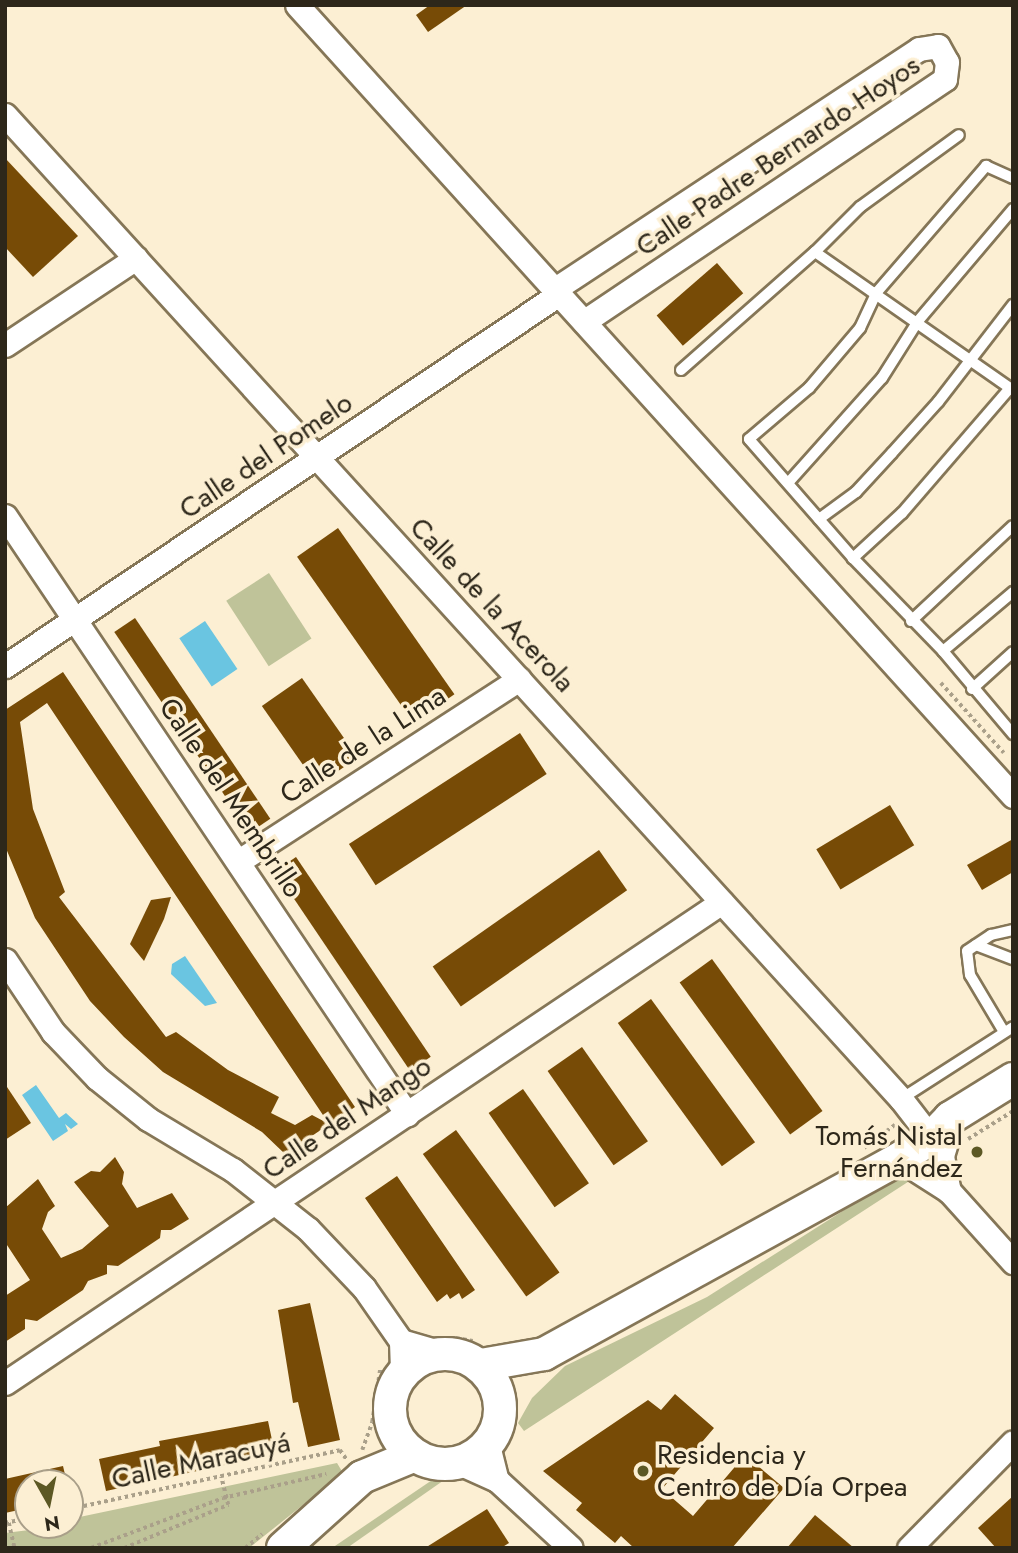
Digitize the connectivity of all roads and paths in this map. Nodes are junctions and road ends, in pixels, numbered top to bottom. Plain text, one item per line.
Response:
1 (297, 5) edge
2 (5, 115) edge
3 (960, 135) dead end
4 (1013, 178) edge
5 (1013, 209) edge
6 (816, 252) junction
7 (136, 258) junction
8 (557, 292) junction
9 (877, 292) junction
10 (1013, 305) edge
11 (918, 321) junction
12 (584, 322) junction
13 (5, 345) edge
14 (970, 358) junction
15 (681, 370) dead end
16 (1011, 389) edge
17 (316, 458) junction
18 (788, 483) junction
19 (5, 516) edge
20 (819, 519) junction
21 (1013, 526) edge
22 (853, 558) junction
23 (1013, 592) edge
24 (74, 620) junction
25 (911, 621) junction
26 (943, 651) junction
27 (1013, 653) edge
28 (5, 666) edge
29 (519, 679) junction
30 (972, 689) junction
31 (1010, 726) edge
32 (1013, 796) edge
33 (239, 861) junction
34 (722, 902) junction
35 (1013, 930) edge
36 (976, 945) junction
37 (1013, 959) edge
38 (5, 960) edge
39 (1009, 1029) edge
40 (1013, 1079) edge
41 (1013, 1098) edge
42 (901, 1099) junction
43 (1013, 1111) edge
44 (407, 1114) junction
45 (899, 1122) dead end
46 (948, 1138) junction
47 (860, 1152) dead end
48 (899, 1159) junction
49 (949, 1191) junction
50 (277, 1202) junction
51 (1013, 1262) edge
52 (401, 1341) junction
53 (443, 1344) junction
54 (480, 1354) junction
55 (544, 1354) junction
56 (392, 1365) junction
57 (5, 1383) edge
58 (501, 1404) junction
59 (392, 1424) junction
60 (1013, 1442) edge
61 (488, 1445) junction
62 (340, 1450) dead end
63 (415, 1455) junction
64 (459, 1463) junction
65 (356, 1470) junction
66 (329, 1473) dead end
67 (221, 1476) junction
68 (302, 1478) junction
69 (497, 1480) junction
70 (308, 1487) dead end
71 (225, 1497) junction
72 (84, 1506) edge
73 (7, 1523) edge
74 (554, 1546) edge
75 (15, 1548) edge
76 (91, 1548) edge
77 (124, 1548) edge
78 (283, 1548) edge
79 (909, 1548) edge

1 - 8 street
2 - 7 street, Calle de la Acerola
3 - 6 lane
4 - 9 lane
5 - 11 lane
6 - 9 lane
6 - 15 lane
7 - 13 street
7 - 17 street, Calle de la Acerola
8 - 12 street
8 - 12 street, Calle Padre Bernardo Hoyos
8 - 17 street, Calle del Pomelo
9 - 11 lane
9 - 18 lane
10 - 14 lane
11 - 14 lane
11 - 18 lane
12 - 32 street
14 - 16 lane
14 - 20 lane
16 - 22 lane
17 - 24 street, Calle del Pomelo
17 - 29 street, Calle de la Acerola
18 - 20 lane
19 - 24 street, Calle del Membrillo
20 - 22 lane
21 - 25 lane
22 - 25 lane
23 - 26 lane
24 - 28 street, Calle del Pomelo
24 - 33 street, Calle del Membrillo
25 - 26 lane
26 - 30 lane
27 - 30 lane
29 - 33 street, Calle de la Lima
29 - 34 street, Calle de la Acerola
30 - 31 lane
33 - 44 street, Calle del Membrillo
34 - 42 street, Calle de la Acerola
34 - 44 street, Calle del Mango
35 - 36 lane
36 - 37 lane
36 - 39 lane
38 - 50 street
39 - 42 lane
40 - 46 main road
41 - 46 main road
42 - 46 street, Calle de la Acerola
43 - 46 path
44 - 50 street, Calle del Mango
45 - 47 path
46 - 48 main road
46 - 49 street
48 - 49 street
48 - 55 main road
49 - 51 street
50 - 52 street
50 - 57 street, Calle del Mango
52 - 53 street
52 - 56 street
53 - 54 path
53 - 54 main road
53 - 56 main road
54 - 55 main road
54 - 58 main road
55 - 58 main road
56 - 59 main road
56 - 65 path
58 - 61 main road
59 - 63 main road
59 - 65 main road
60 - 79 street
61 - 64 main road
61 - 69 street
62 - 67 path, Calle Maracuyá
63 - 64 main road
63 - 65 main road
64 - 69 street
65 - 78 main road
66 - 68 path
67 - 71 path
67 - 72 path, Calle Maracuyá
68 - 70 path
68 - 71 path
69 - 74 street
71 - 76 path
71 - 77 path
73 - 75 path

